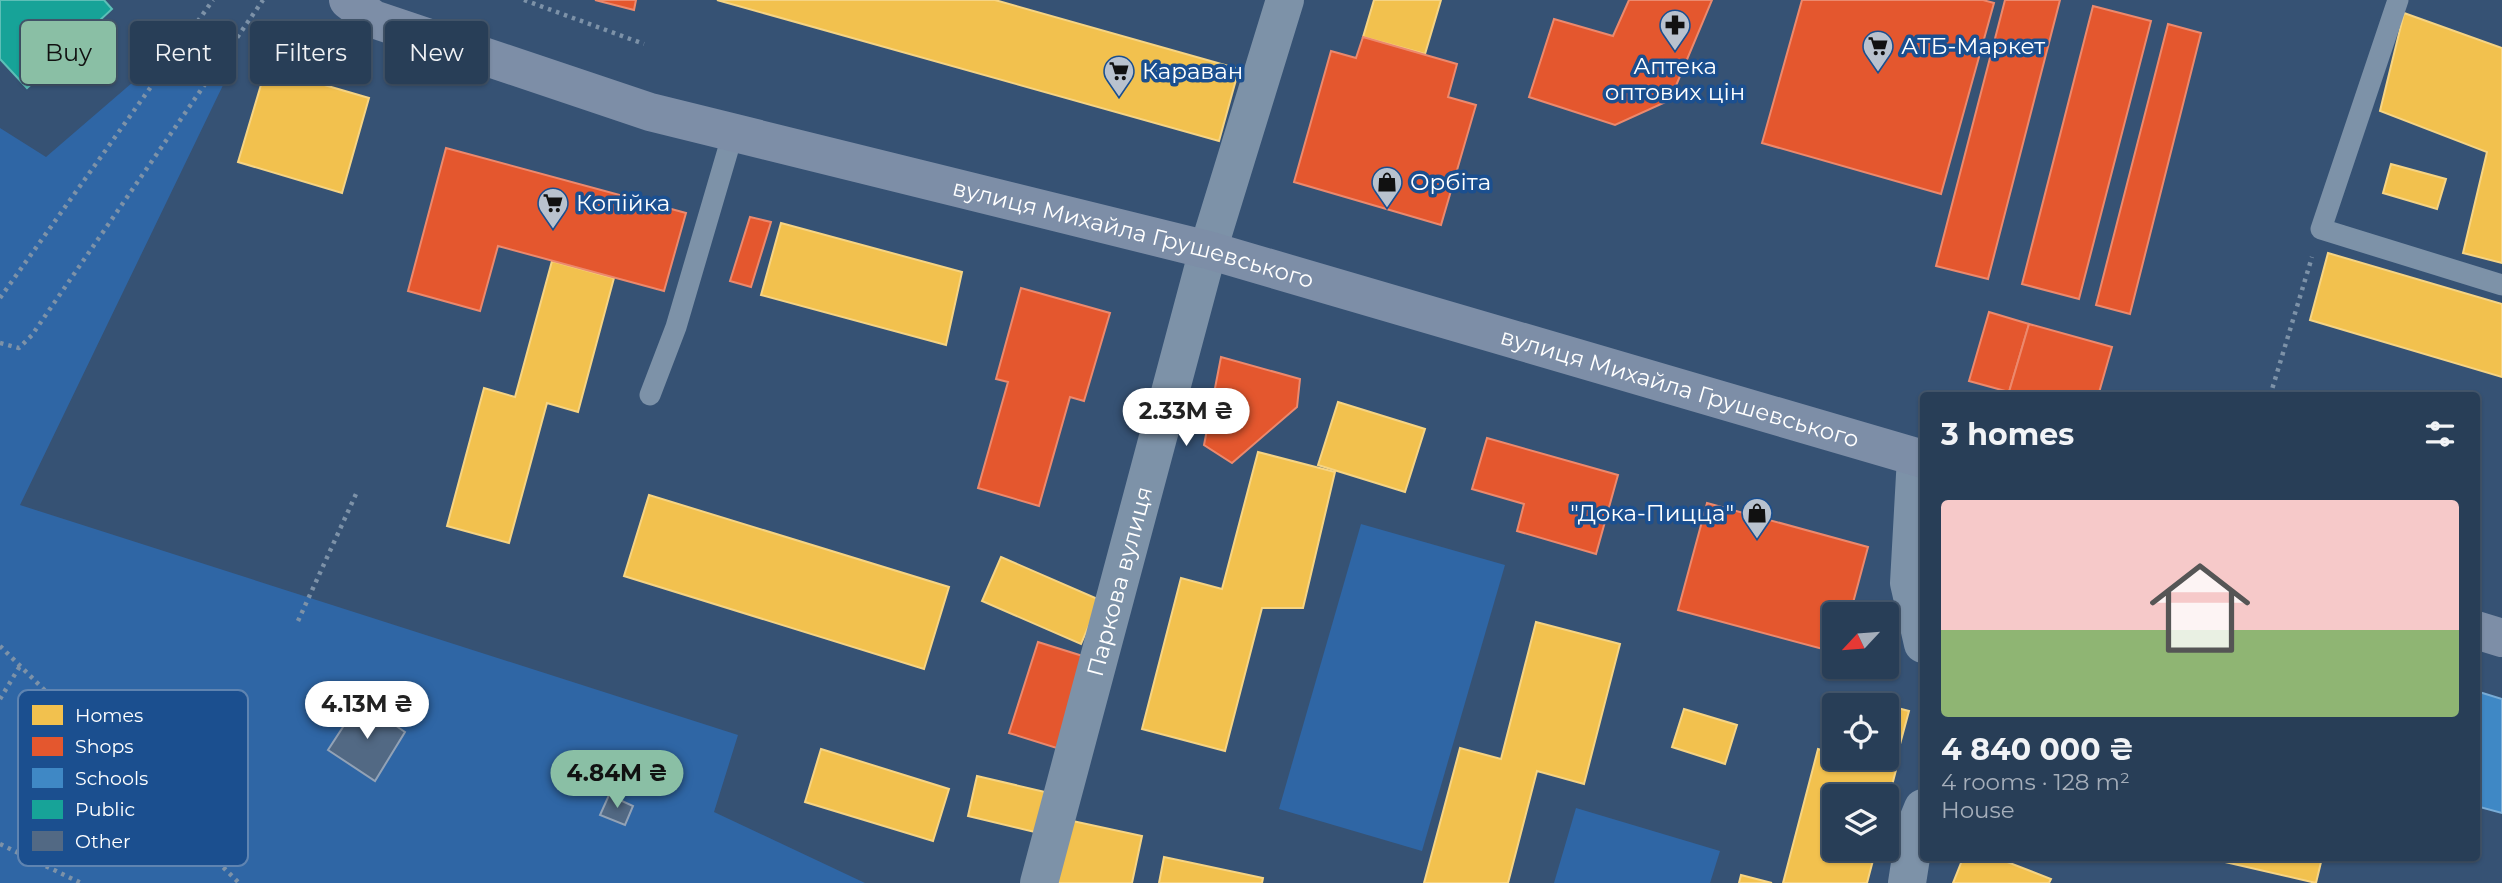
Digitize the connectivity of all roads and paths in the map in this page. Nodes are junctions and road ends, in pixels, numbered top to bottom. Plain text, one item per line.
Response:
1 (213, 0) edge
2 (263, 0) edge
3 (348, 0) edge
4 (524, 0) edge
5 (1284, 0) edge
6 (2398, 0) edge
7 (644, 44) dead end
8 (733, 133) junction
9 (2320, 229) junction
10 (1208, 250) junction
11 (2502, 285) edge
12 (0, 298) edge
13 (0, 343) edge
14 (2271, 392) edge
15 (650, 395) dead end
16 (1920, 458) edge
17 (356, 494) dead end
18 (298, 621) dead end
19 (1920, 630) edge
20 (2480, 631) edge
21 (2502, 638) edge
22 (0, 646) edge
23 (20, 666) junction
24 (44, 690) edge
25 (0, 699) edge
26 (1920, 815) edge
27 (0, 844) edge
28 (18, 853) edge
29 (45, 866) edge
30 (222, 866) edge
31 (80, 883) edge
32 (239, 883) edge
33 (1039, 883) edge
34 (1907, 883) edge

1 - 12 path
2 - 13 path
3 - 8 main road, вулиця Михайла Грушевського
4 - 7 path
5 - 10 street, Паркова вулиця
6 - 9 lane
8 - 10 main road, вулиця Михайла Грушевського
8 - 15 lane
9 - 11 lane
9 - 14 path
10 - 16 main road, вулиця Михайла Грушевського
10 - 33 street, Паркова вулиця
16 - 19 street
17 - 18 path
20 - 21 main road
22 - 23 path
23 - 24 path
23 - 25 path
26 - 34 street
27 - 28 path
29 - 31 path
30 - 32 path

